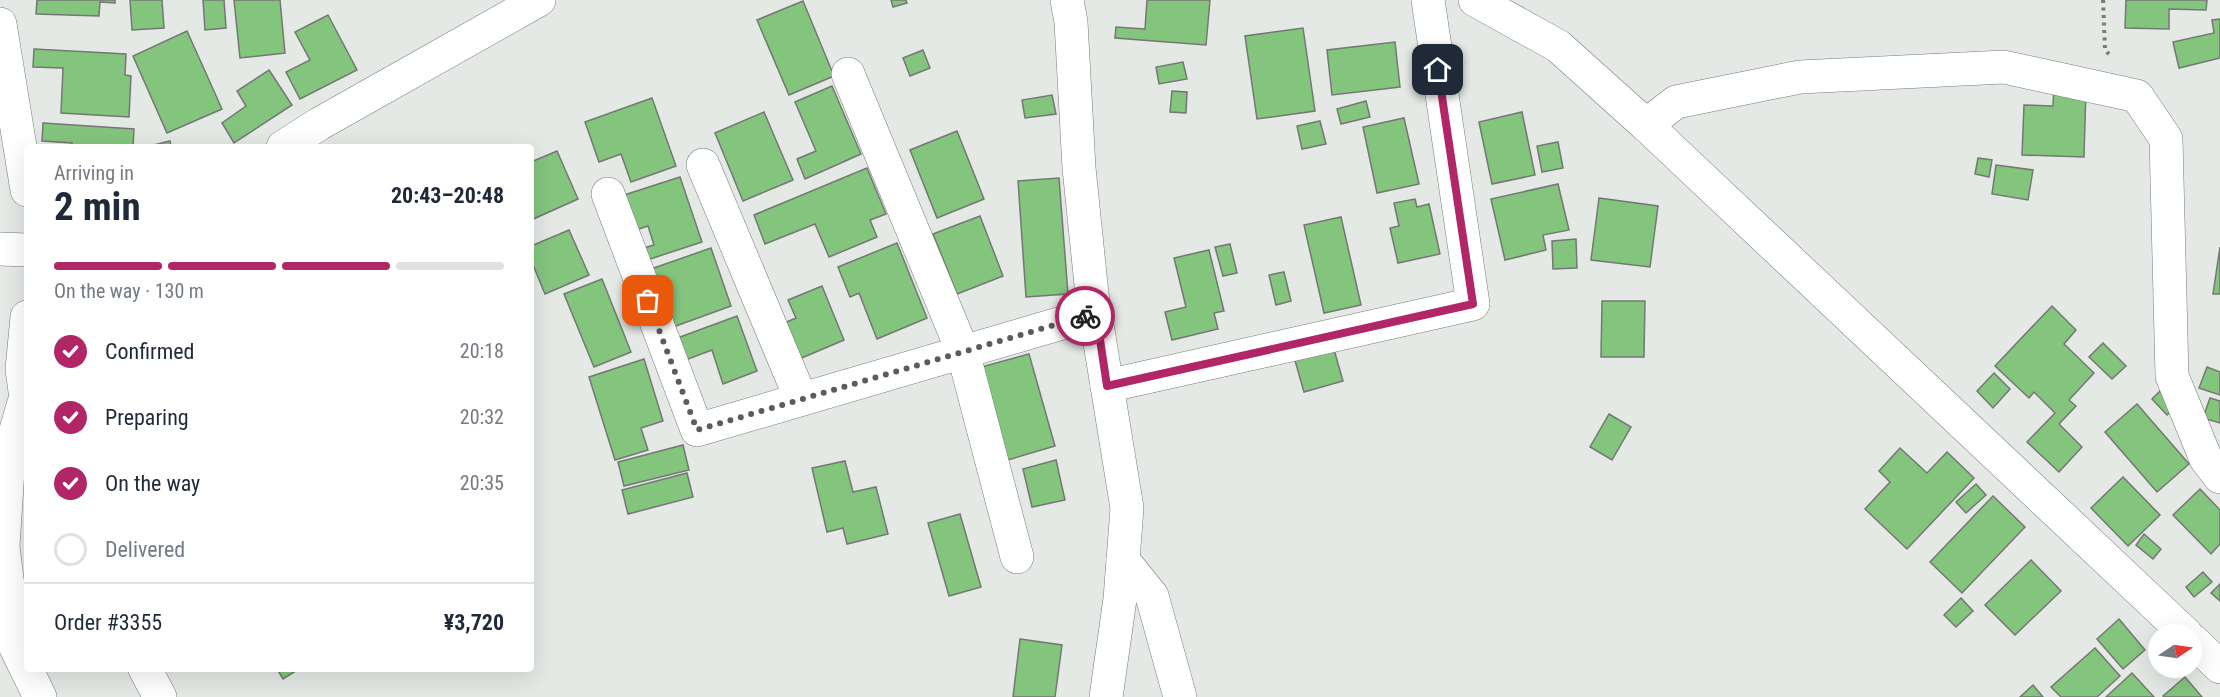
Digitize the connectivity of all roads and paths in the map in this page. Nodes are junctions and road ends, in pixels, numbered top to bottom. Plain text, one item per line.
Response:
1 (539, 0) edge
2 (1067, 0) edge
3 (1428, 0) edge
4 (1475, 0) edge
5 (2103, 0) edge
6 (0, 24) edge
7 (848, 74) dead end
8 (2137, 96) junction
9 (1646, 125) junction
10 (288, 144) edge
11 (702, 165) dead end
12 (24, 172) edge
13 (608, 194) dead end
14 (0, 249) edge
15 (24, 250) edge
16 (1096, 313) junction
17 (24, 348) edge
18 (963, 352) junction
19 (24, 385) edge
20 (1107, 386) junction
21 (801, 399) junction
22 (24, 407) edge
23 (2220, 477) edge
24 (1017, 557) dead end
25 (1123, 560) junction
26 (2175, 624) edge
27 (2202, 650) edge
28 (24, 664) edge
29 (2220, 667) edge
30 (28, 672) edge
31 (147, 672) edge
32 (40, 697) edge
33 (160, 697) edge
34 (1106, 697) edge
35 (1180, 697) edge

1 - 10 street
2 - 16 street
3 - 20 street
4 - 9 street
5 - 8 path
6 - 12 street
7 - 18 street
8 - 9 street
8 - 23 street
9 - 26 street
11 - 21 street
13 - 21 street
14 - 15 street
16 - 18 street
16 - 20 street
17 - 19 street
18 - 21 street
18 - 24 street
20 - 25 street
22 - 28 street
25 - 34 street
25 - 35 street
27 - 29 street
30 - 32 street
31 - 33 street

